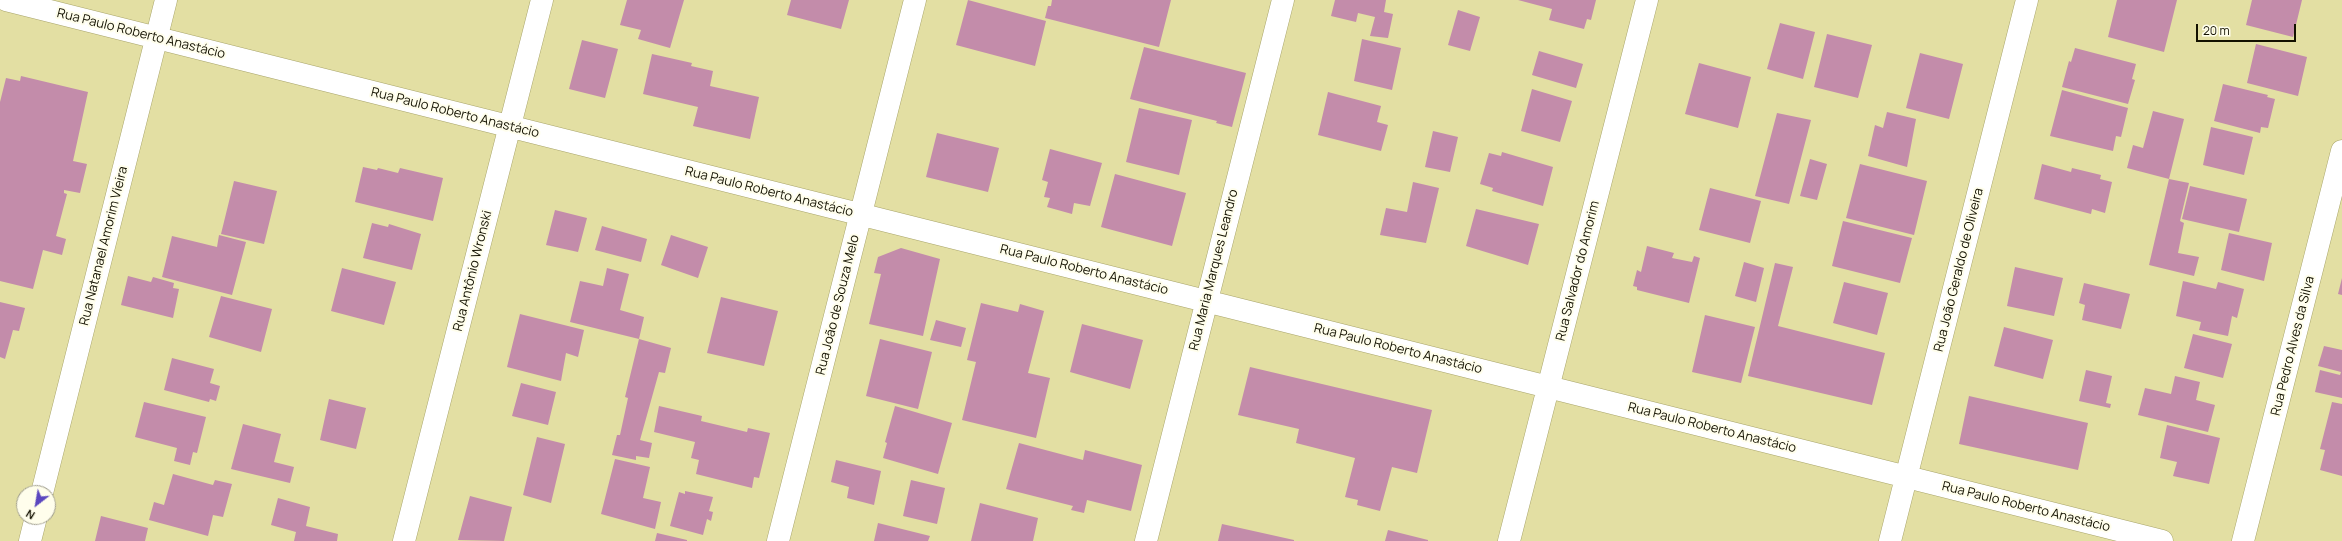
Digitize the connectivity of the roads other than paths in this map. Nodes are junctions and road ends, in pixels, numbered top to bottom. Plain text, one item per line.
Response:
1 (6, 0) edge
2 (166, 0) edge
3 (542, 0) edge
4 (915, 0) edge
5 (1283, 0) edge
6 (1646, 0) edge
7 (2027, 0) edge
8 (156, 38) junction
9 (510, 126) junction
10 (2342, 151) edge
11 (861, 214) junction
12 (1207, 301) junction
13 (1548, 387) junction
14 (1906, 477) junction
15 (44, 485) edge
16 (34, 525) edge
17 (30, 541) edge
18 (404, 541) edge
19 (778, 541) edge
20 (1146, 541) edge
21 (1509, 541) edge
22 (1890, 541) edge
23 (2162, 541) edge
24 (2243, 541) edge

1 - 8 street, Rua Paulo Roberto Anastácio
2 - 8 street, Rua Natanael Amorim Vieira
3 - 9 street, Rua Antônio Wronski
4 - 11 street, Rua João de Souza Melo
5 - 12 street, Rua Maria Marques Leandro
6 - 13 street, Rua Salvador do Amorim
7 - 14 street, Rua João Geraldo de Oliveira
8 - 9 street, Rua Paulo Roberto Anastácio
8 - 15 street, Rua Natanael Amorim Vieira
9 - 11 street, Rua Paulo Roberto Anastácio
9 - 18 street, Rua Antônio Wronski
10 - 24 street, Rua Pedro Alves da Silva
11 - 12 street, Rua Paulo Roberto Anastácio
11 - 19 street, Rua João de Souza Melo
12 - 13 street, Rua Paulo Roberto Anastácio
12 - 20 street, Rua Maria Marques Leandro
13 - 14 street, Rua Paulo Roberto Anastácio
13 - 21 street, Rua Salvador do Amorim
14 - 22 street, Rua João Geraldo de Oliveira
14 - 23 street, Rua Paulo Roberto Anastácio
16 - 17 street

